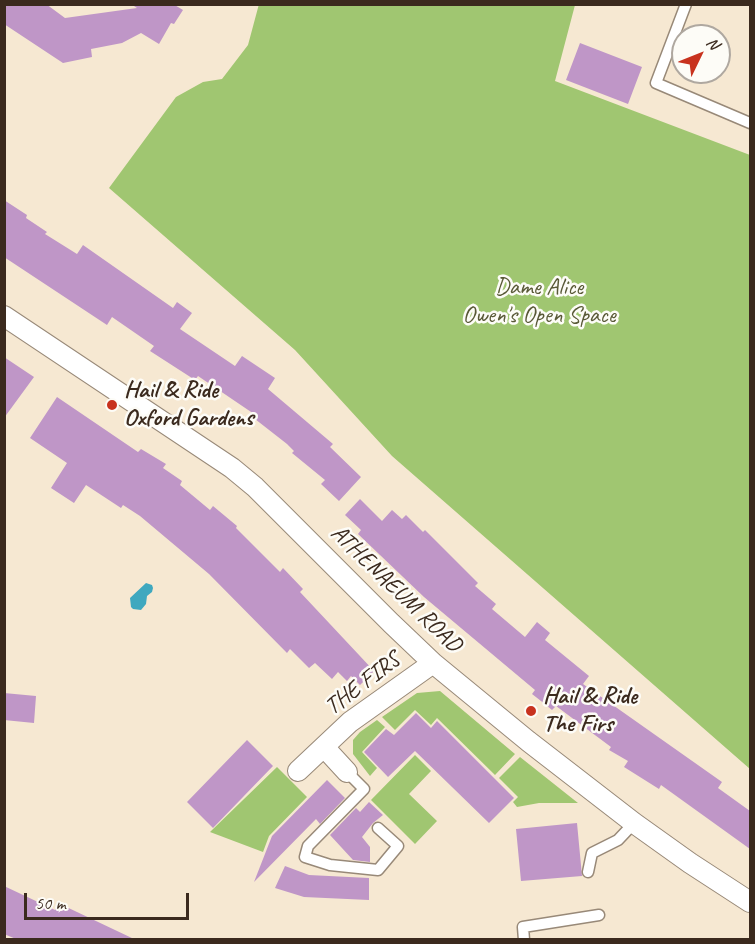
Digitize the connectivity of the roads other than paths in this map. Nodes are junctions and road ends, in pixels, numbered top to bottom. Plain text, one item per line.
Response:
1 (686, 4) edge
2 (750, 123) edge
3 (4, 316) edge
4 (433, 663) junction
5 (324, 747) junction
6 (298, 771) dead end
7 (348, 772) joint
8 (634, 822) junction
9 (378, 828) dead end
10 (588, 872) dead end
11 (750, 902) edge
12 (599, 915) dead end
13 (524, 939) edge

1 - 2 lane
3 - 4 street, ATHENAEUM ROAD
4 - 5 street, THE FIRS
4 - 8 street, ATHENAEUM ROAD
5 - 6 street, THE FIRS
5 - 7 street, THE FIRS
7 - 9 lane
8 - 10 lane
8 - 11 street, ATHENAEUM ROAD
12 - 13 lane

